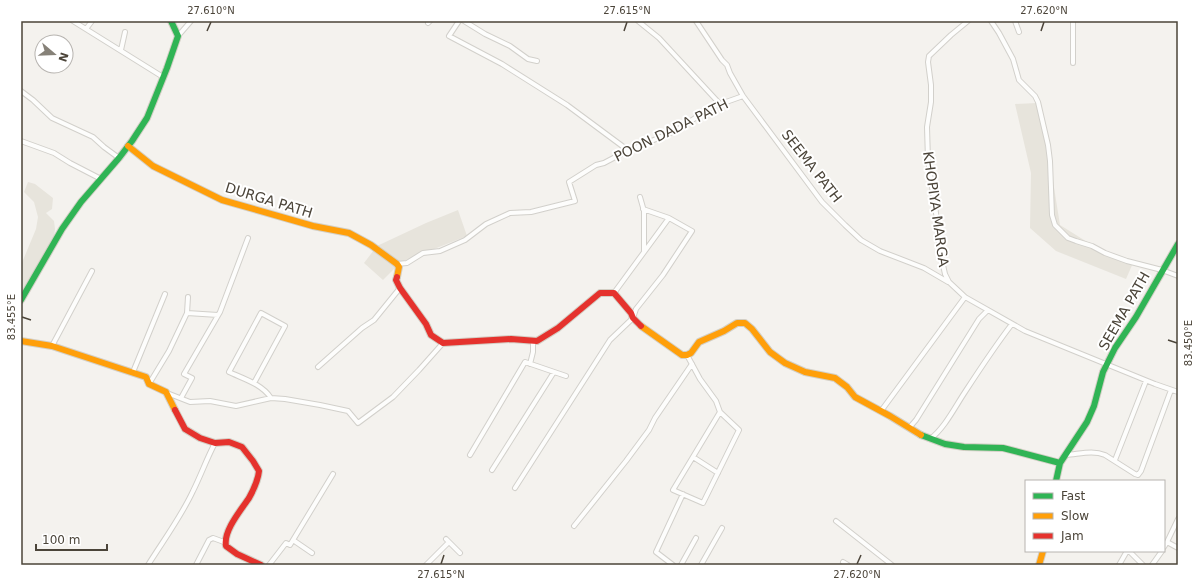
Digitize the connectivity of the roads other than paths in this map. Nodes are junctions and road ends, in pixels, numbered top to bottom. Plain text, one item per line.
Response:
1 (73, 21) edge
2 (92, 21) edge
3 (171, 21) edge
4 (191, 21) edge
5 (459, 21) edge
6 (464, 21) edge
7 (638, 21) edge
8 (696, 21) edge
9 (968, 21) edge
10 (991, 21) edge
11 (1015, 21) edge
12 (1073, 21) edge
13 (86, 29) junction
14 (125, 32) dead end
15 (1019, 32) dead end
16 (178, 36) junction
17 (121, 50) junction
18 (537, 61) dead end
19 (1073, 63) dead end
20 (163, 77) junction
21 (21, 91) edge
22 (743, 96) junction
23 (720, 104) junction
24 (21, 141) edge
25 (128, 146) junction
26 (629, 151) junction
27 (119, 158) junction
28 (101, 179) junction
29 (640, 197) dead end
30 (643, 210) junction
31 (669, 218) junction
32 (248, 238) dead end
33 (1178, 244) edge
34 (644, 252) junction
35 (397, 264) junction
36 (1162, 270) junction
37 (92, 271) dead end
38 (1178, 276) edge
39 (949, 282) junction
40 (400, 288) junction
41 (614, 293) junction
42 (165, 294) dead end
43 (188, 297) dead end
44 (964, 297) junction
45 (21, 300) edge
46 (988, 310) junction
47 (187, 313) junction
48 (218, 315) junction
49 (633, 318) junction
50 (1012, 324) junction
51 (21, 341) edge
52 (533, 341) junction
53 (443, 344) junction
54 (52, 346) junction
55 (686, 355) junction
56 (530, 364) junction
57 (692, 364) junction
58 (1107, 364) junction
59 (318, 367) dead end
60 (133, 372) junction
61 (554, 372) junction
62 (566, 376) dead end
63 (1146, 381) junction
64 (254, 383) junction
65 (149, 384) junction
66 (1171, 390) junction
67 (166, 392) junction
68 (1178, 392) edge
69 (181, 398) junction
70 (271, 398) junction
71 (881, 411) junction
72 (720, 412) junction
73 (909, 428) junction
74 (930, 439) junction
75 (215, 442) junction
76 (470, 455) dead end
77 (1066, 455) junction
78 (693, 457) junction
79 (1114, 460) junction
80 (1060, 463) junction
81 (492, 470) dead end
82 (718, 473) junction
83 (333, 474) dead end
84 (1056, 480) edge
85 (515, 488) dead end
86 (683, 494) junction
87 (1178, 520) edge
88 (836, 521) dead end
89 (574, 526) dead end
90 (722, 528) dead end
91 (696, 538) dead end
92 (293, 540) junction
93 (224, 542) junction
94 (1167, 542) junction
95 (1165, 545) edge
96 (1178, 548) edge
97 (460, 552) dead end
98 (1043, 552) edge
99 (1127, 552) edge
100 (1129, 552) edge
101 (1161, 552) edge
102 (312, 553) dead end
103 (844, 562) dead end
104 (148, 565) edge
105 (196, 565) edge
106 (261, 565) edge
107 (269, 565) edge
108 (426, 565) edge
109 (673, 565) edge
110 (681, 565) edge
111 (701, 565) edge
112 (848, 565) edge
113 (892, 565) edge
114 (1039, 565) edge
115 (1119, 565) edge
116 (1143, 565) edge
117 (1152, 565) edge

1 - 13 street
2 - 13 street
3 - 16 street
4 - 16 street
5 - 26 street
6 - 18 street
7 - 23 street
8 - 22 street, SEEMA PATH
9 - 39 street, KHOPIYA MARGA
10 - 36 street
11 - 15 street
12 - 19 street
13 - 17 street
14 - 17 street
16 - 20 street
17 - 20 street
20 - 25 street
21 - 27 street
22 - 23 street, POON DADA PATH
22 - 39 street, SEEMA PATH
23 - 26 street, POON DADA PATH
24 - 28 street
25 - 27 street
25 - 35 street, DURGA PATH
26 - 35 street, POON DADA PATH
27 - 28 street
28 - 45 street
29 - 30 street
30 - 31 street
30 - 34 street
31 - 34 street
31 - 49 street
32 - 48 street
33 - 36 street, SEEMA PATH
34 - 41 street
35 - 40 street
36 - 38 street
36 - 58 street, SEEMA PATH
37 - 54 street
39 - 44 street, KHOPIYA MARGA
40 - 53 street
40 - 59 street
41 - 49 street
41 - 52 street
42 - 60 street
43 - 47 street
44 - 46 street, KHOPIYA MARGA
44 - 71 street
46 - 50 street, KHOPIYA MARGA
46 - 73 street
47 - 48 street
47 - 65 street
48 - 69 street
49 - 55 street
49 - 85 street
50 - 58 street, KHOPIYA MARGA
50 - 74 street
51 - 54 street
52 - 53 street
52 - 56 street
53 - 70 street
54 - 60 street
55 - 57 street
55 - 71 street
56 - 61 street
56 - 76 street
57 - 72 street
57 - 89 street
58 - 63 street, KHOPIYA MARGA
58 - 77 street, SEEMA PATH
60 - 65 street
61 - 62 street
61 - 81 street
63 - 66 street, KHOPIYA MARGA
63 - 79 street
64 - 64 street
64 - 70 street
65 - 67 street
66 - 68 street, KHOPIYA MARGA
66 - 79 street
67 - 69 street
67 - 75 street
69 - 70 street
71 - 73 street
72 - 78 street
72 - 82 street
73 - 74 street
74 - 80 street
75 - 93 street
75 - 104 street
77 - 79 street
77 - 80 street, SEEMA PATH
78 - 82 street
78 - 86 street
80 - 84 street
82 - 86 street
83 - 92 street
86 - 109 street
87 - 94 street
88 - 113 street
90 - 111 street
91 - 110 street
92 - 102 street
92 - 107 street
93 - 105 street
93 - 106 street
94 - 95 street
94 - 96 street
97 - 108 street
98 - 114 street
99 - 115 street
100 - 116 street
101 - 117 street
103 - 112 street

